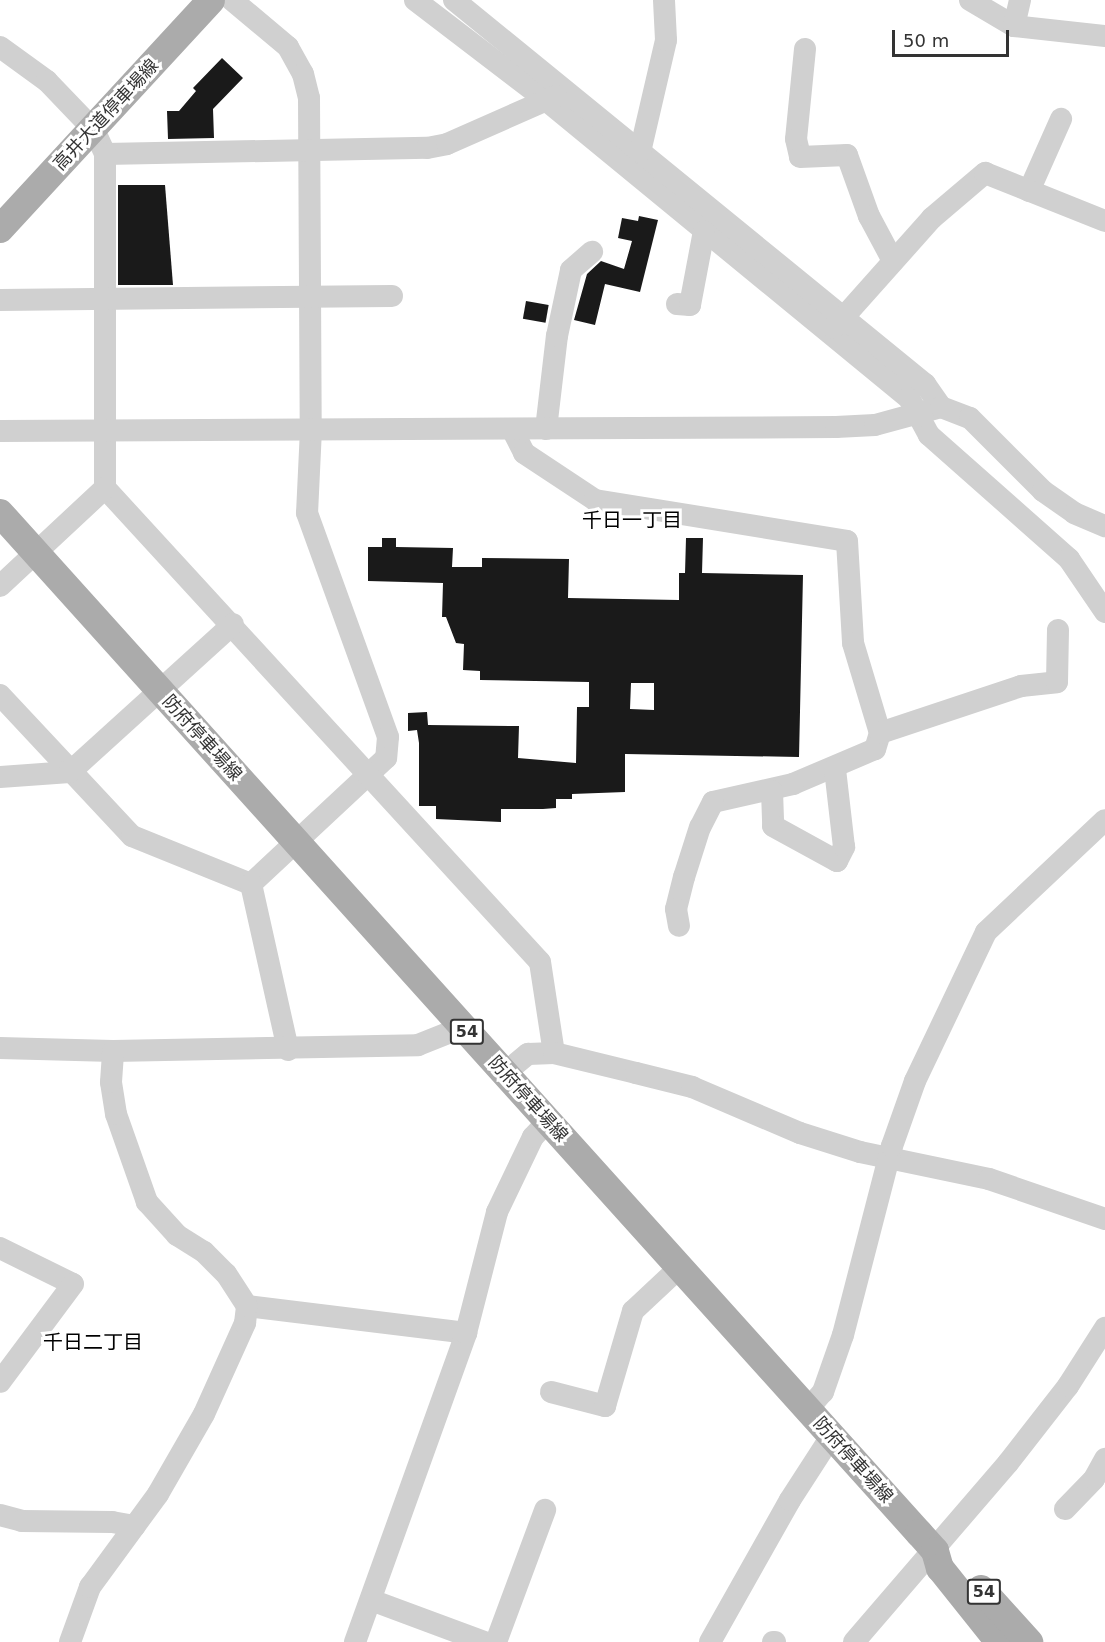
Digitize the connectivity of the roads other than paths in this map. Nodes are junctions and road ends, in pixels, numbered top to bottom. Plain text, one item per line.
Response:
1 (211, 0) edge
2 (232, 0) edge
3 (415, 0) edge
4 (454, 0) edge
5 (664, 0) edge
6 (970, 0) edge
7 (1020, 0) edge
8 (1014, 26) junction
9 (1105, 36) edge
10 (0, 47) edge
11 (805, 49) dead end
12 (556, 96) junction
13 (1061, 119) dead end
14 (100, 142) junction
15 (311, 152) junction
16 (640, 152) junction
17 (1029, 191) junction
18 (1105, 221) edge
19 (0, 229) edge
20 (704, 231) junction
21 (592, 252) dead end
22 (893, 261) junction
23 (311, 296) junction
24 (392, 296) dead end
25 (0, 300) edge
26 (105, 300) junction
27 (677, 304) dead end
28 (836, 325) junction
29 (940, 407) junction
30 (916, 413) junction
31 (311, 429) junction
32 (512, 429) junction
33 (546, 429) junction
34 (0, 431) edge
35 (104, 432) junction
36 (105, 488) junction
37 (0, 513) edge
38 (1105, 526) edge
39 (36, 554) junction
40 (0, 586) edge
41 (1105, 612) edge
42 (233, 624) junction
43 (1058, 630) dead end
44 (159, 690) junction
45 (0, 695) edge
46 (880, 733) junction
47 (835, 769) junction
48 (70, 772) junction
49 (369, 775) junction
50 (0, 777) edge
51 (772, 790) junction
52 (1105, 820) edge
53 (296, 843) junction
54 (251, 884) junction
55 (679, 926) dead end
56 (463, 1027) junction
57 (0, 1048) edge
58 (288, 1050) junction
59 (113, 1051) junction
60 (554, 1053) junction
61 (505, 1073) junction
62 (548, 1121) junction
63 (890, 1159) junction
64 (1105, 1219) edge
65 (0, 1248) edge
66 (679, 1268) junction
67 (247, 1306) junction
68 (1105, 1328) edge
69 (466, 1333) junction
70 (0, 1382) edge
71 (551, 1392) dead end
72 (808, 1409) junction
73 (832, 1435) junction
74 (1104, 1467) edge
75 (1065, 1509) dead end
76 (544, 1510) dead end
77 (0, 1515) edge
78 (135, 1526) junction
79 (935, 1551) junction
80 (371, 1600) junction
81 (70, 1642) edge
82 (355, 1642) edge
83 (484, 1642) edge
84 (496, 1642) edge
85 (710, 1642) edge
86 (854, 1642) edge
87 (999, 1642) edge
88 (1029, 1642) edge

1 - 14 main road, 高井大道停車場線
2 - 15 street
3 - 12 street
4 - 12 street
5 - 16 street
6 - 8 street
7 - 8 street
8 - 9 street
10 - 14 street
11 - 22 street
12 - 15 street
12 - 16 street
12 - 20 street
13 - 17 street
14 - 15 street
14 - 19 main road, 高井大道停車場線
14 - 26 street
15 - 23 street
16 - 28 street
17 - 18 street
17 - 22 street
20 - 27 street
20 - 28 street
21 - 33 street
22 - 28 street
23 - 24 street
23 - 26 street
23 - 31 street
25 - 26 street
26 - 35 street
28 - 29 street
28 - 30 street
29 - 30 street
29 - 38 street
30 - 33 street
30 - 41 street
31 - 32 street
31 - 35 street
31 - 49 street
32 - 33 street
32 - 46 street
34 - 35 street
35 - 36 street
36 - 39 street
36 - 42 street
37 - 39 main road, 防府停車場線 / 54
39 - 40 street
39 - 44 main road, 防府停車場線 / 54
42 - 44 street
42 - 49 street
43 - 46 street
44 - 48 street
44 - 53 main road, 防府停車場線 / 54
45 - 48 street
46 - 47 street
47 - 51 street
47 - 51 street
48 - 50 street
48 - 54 street
49 - 53 street
49 - 60 street
51 - 55 street
52 - 63 street
53 - 54 street
53 - 56 main road, 防府停車場線 / 54
54 - 58 street
56 - 58 street
56 - 61 main road, 防府停車場線 / 54
57 - 59 street
58 - 59 street
59 - 67 street
60 - 61 street
60 - 63 street
61 - 62 main road, 防府停車場線 / 54
62 - 66 main road, 防府停車場線 / 54
62 - 69 street
63 - 64 street
63 - 72 street
65 - 70 street
66 - 71 street
66 - 72 main road, 防府停車場線 / 54
67 - 69 street
67 - 78 street
68 - 79 street
69 - 80 street
72 - 73 main road, 防府停車場線 / 54
73 - 79 main road, 防府停車場線 / 54
73 - 85 street
74 - 75 street
76 - 84 street
77 - 78 street
78 - 81 street
79 - 86 street
79 - 87 main road, 防府停車場線 / 54
79 - 88 main road, 防府停車場線 / 54
80 - 82 street
80 - 83 street

